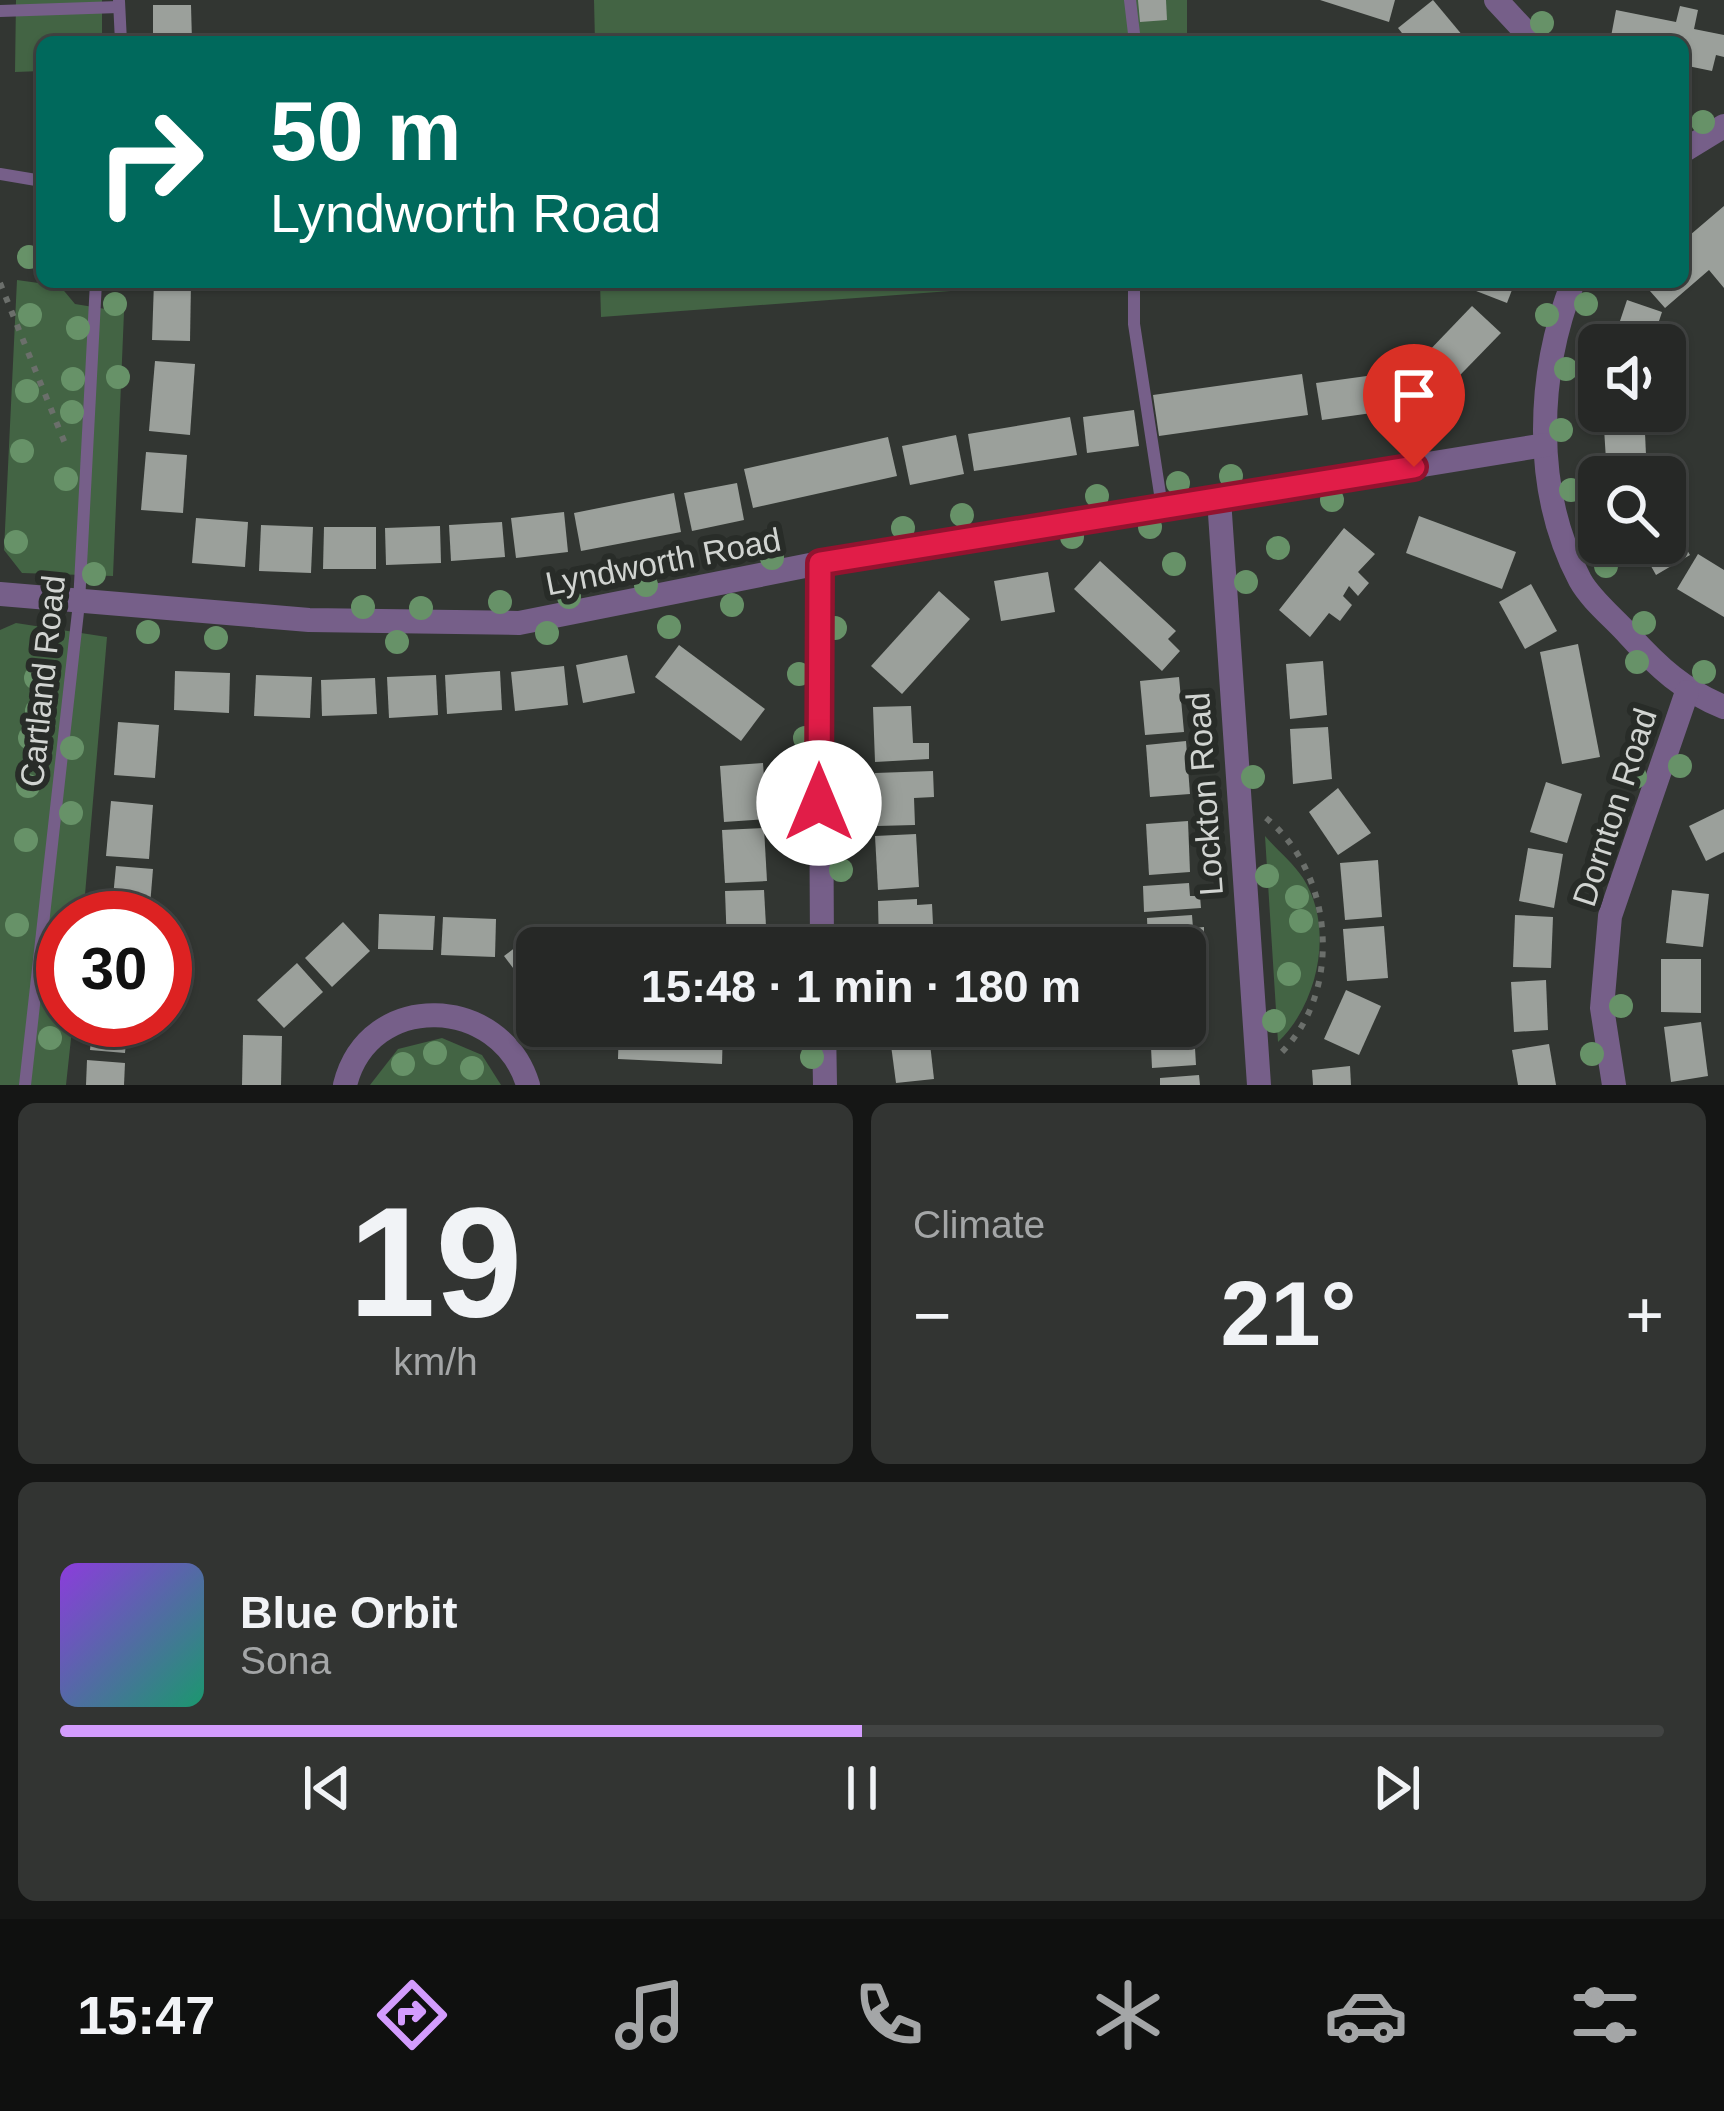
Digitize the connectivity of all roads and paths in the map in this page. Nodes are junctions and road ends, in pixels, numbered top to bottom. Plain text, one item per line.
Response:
1 (1130, 0) edge
2 (1496, 0) edge
3 (119, 3) edge
4 (0, 10) edge
5 (121, 36) edge
6 (1135, 36) edge
7 (1529, 36) edge
8 (1724, 126) edge
9 (1689, 147) edge
10 (0, 175) edge
11 (36, 180) edge
12 (0, 283) edge
13 (96, 288) edge
14 (1134, 288) edge
15 (1571, 288) edge
16 (1546, 445) junction
17 (83, 489) junction
18 (1219, 499) junction
19 (1162, 508) junction
20 (820, 563) junction
21 (0, 594) edge
22 (80, 603) junction
23 (1687, 692) junction
24 (1724, 707) edge
25 (1234, 794) junction
26 (821, 927) edge
27 (824, 1047) edge
28 (1258, 1081) edge
29 (25, 1085) edge
30 (345, 1085) edge
31 (528, 1085) edge
32 (825, 1085) edge
33 (1614, 1085) edge

1 - 6 lane
2 - 7 street
3 - 4 lane
3 - 5 lane
8 - 9 street
10 - 11 lane
12 - 17 path
13 - 17 lane, Cartland Road
14 - 19 lane
15 - 16 street
16 - 18 street, Lyndworth Road
16 - 23 street
17 - 22 lane, Cartland Road
18 - 19 street, Lyndworth Road
18 - 25 street, Lockton Road
19 - 20 street, Lyndworth Road
20 - 22 street, Lyndworth Road
20 - 26 street
21 - 22 street, Lyndworth Road
22 - 29 lane, Cartland Road
23 - 24 street
23 - 33 street, Dornton Road
25 - 28 street, Lockton Road
25 - 28 path
27 - 32 street
30 - 31 street

